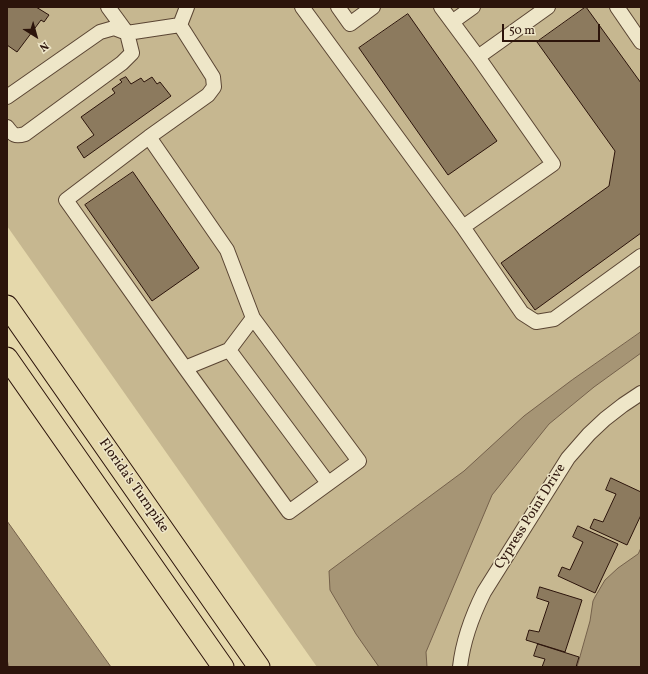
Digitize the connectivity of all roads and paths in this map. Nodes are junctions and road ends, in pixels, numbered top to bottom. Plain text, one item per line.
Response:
1 (108, 7) edge
2 (187, 7) edge
3 (302, 7) edge
4 (338, 7) edge
5 (373, 7) edge
6 (441, 7) edge
7 (473, 7) edge
8 (548, 7) edge
9 (617, 7) edge
10 (452, 22) junction
11 (180, 25) junction
12 (127, 33) junction
13 (641, 42) edge
14 (478, 57) junction
15 (7, 97) edge
16 (7, 127) edge
17 (149, 137) junction
18 (463, 227) junction
19 (641, 256) edge
20 (7, 306) edge
21 (253, 318) junction
22 (229, 350) junction
23 (7, 358) edge
24 (185, 368) junction
25 (641, 393) edge
26 (328, 483) junction
27 (223, 667) edge
28 (259, 667) edge
29 (460, 667) edge

1 - 12 street
2 - 11 street
3 - 18 street
4 - 5 street
6 - 10 street
7 - 10 street
8 - 14 street
9 - 13 street
10 - 14 street
11 - 12 street
11 - 17 street
12 - 15 street
12 - 16 street
14 - 18 street
17 - 21 street
17 - 24 street
18 - 19 street
20 - 28 highway, Florida's Turnpike
21 - 22 street
21 - 26 street
22 - 24 street
22 - 26 street
23 - 27 highway
24 - 26 street
25 - 29 street, Cypress Point Drive

